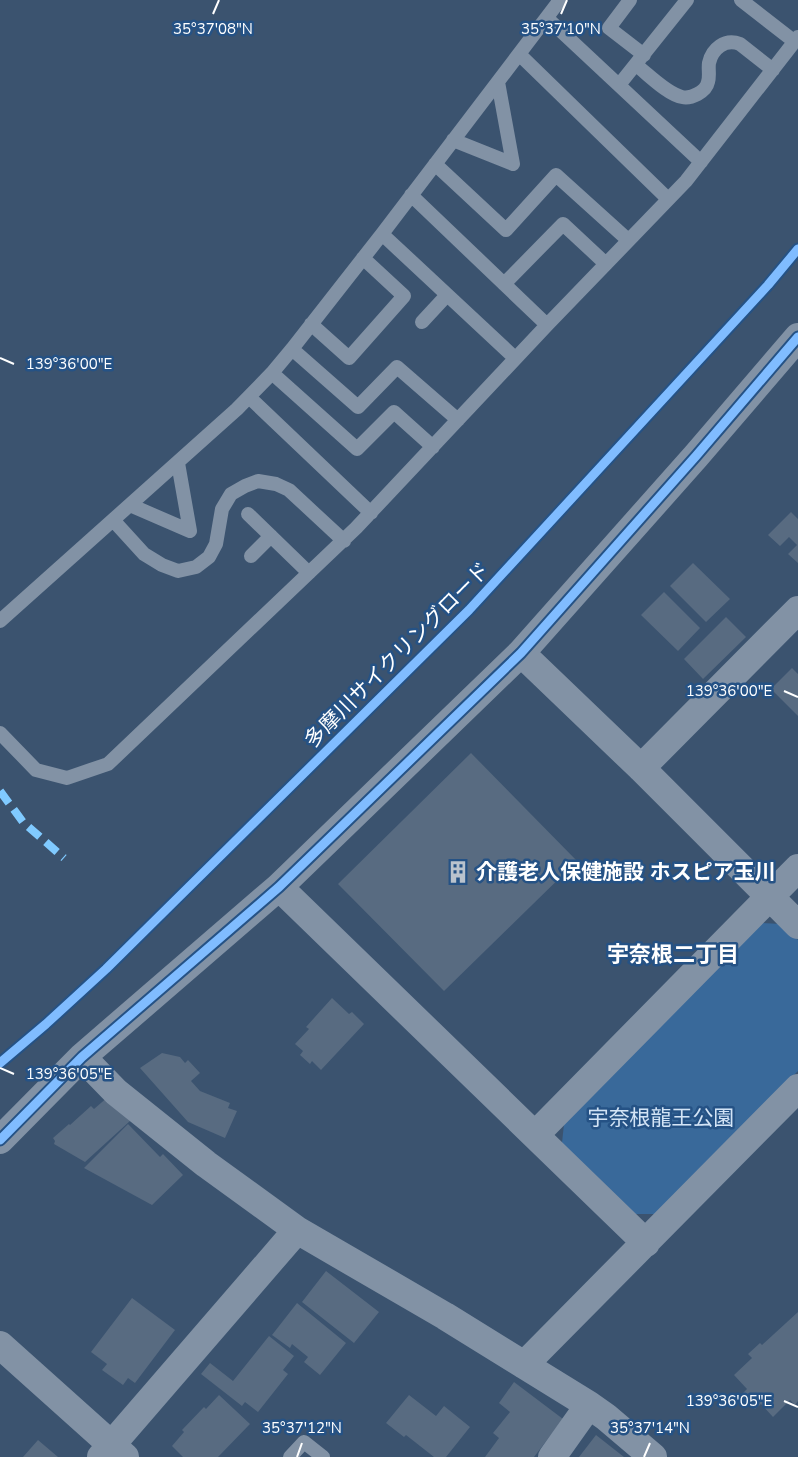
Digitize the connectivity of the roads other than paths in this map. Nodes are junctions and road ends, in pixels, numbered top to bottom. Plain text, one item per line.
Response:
1 (561, 0) edge
2 (630, 0) edge
3 (687, 0) edge
4 (741, 0) edge
5 (546, 18) junction
6 (796, 39) edge
7 (519, 54) junction
8 (640, 60) junction
9 (773, 70) junction
10 (498, 82) junction
11 (619, 86) junction
12 (453, 141) junction
13 (701, 162) junction
14 (435, 164) junction
15 (411, 195) junction
16 (668, 199) junction
17 (382, 234) junction
18 (628, 240) junction
19 (363, 258) junction
20 (606, 264) junction
21 (504, 284) junction
22 (447, 295) junction
23 (422, 322) dead end
24 (311, 324) junction
25 (547, 325) junction
26 (798, 337) edge
27 (292, 349) junction
28 (515, 358) junction
29 (272, 373) junction
30 (249, 397) junction
31 (458, 420) junction
32 (433, 447) junction
33 (178, 463) junction
34 (130, 505) junction
35 (371, 513) junction
36 (248, 514) dead end
37 (113, 520) junction
38 (271, 536) junction
39 (344, 541) junction
40 (250, 556) dead end
41 (309, 573) junction
42 (798, 610) edge
43 (0, 621) edge
44 (521, 653) junction
45 (0, 733) edge
46 (641, 768) junction
47 (798, 868) edge
48 (279, 887) junction
49 (770, 897) junction
50 (798, 925) edge
51 (82, 1057) junction
52 (798, 1088) edge
53 (535, 1135) junction
54 (0, 1140) edge
55 (297, 1230) junction
56 (646, 1242) junction
57 (0, 1345) edge
58 (525, 1365) junction
59 (589, 1405) junction
60 (112, 1453) edge
61 (290, 1457) edge
62 (323, 1457) edge
63 (552, 1457) edge
64 (653, 1457) edge

1 - 5 lane
2 - 8 lane
3 - 8 lane
4 - 6 lane
5 - 7 lane
5 - 11 lane
6 - 9 lane
7 - 10 lane
7 - 16 lane
8 - 9 lane
8 - 11 lane
9 - 13 lane
10 - 12 lane
10 - 12 lane
11 - 13 lane
12 - 14 lane
13 - 16 lane
14 - 15 lane
14 - 18 lane
15 - 17 lane
15 - 21 lane
16 - 18 lane
17 - 19 lane
17 - 22 lane
18 - 20 lane
19 - 24 lane
19 - 24 lane
20 - 21 lane
20 - 25 lane
21 - 25 lane
22 - 23 lane
22 - 28 lane
24 - 27 lane
25 - 28 lane
26 - 44 street
27 - 29 lane
27 - 31 lane
28 - 31 lane
29 - 30 lane
29 - 32 lane
30 - 33 lane
30 - 35 lane
31 - 32 lane
32 - 35 lane
33 - 34 lane
33 - 34 lane
34 - 37 lane
35 - 39 lane
36 - 38 lane
37 - 39 lane
37 - 43 lane
38 - 40 lane
38 - 41 lane
39 - 41 lane
41 - 45 lane
42 - 46 street
44 - 46 street
44 - 48 street
46 - 49 street
47 - 49 street
48 - 51 street
48 - 53 street
49 - 50 street
49 - 53 street
51 - 54 street
51 - 55 street
52 - 56 street
53 - 56 street
55 - 58 street
55 - 60 street
56 - 58 street
57 - 60 street
58 - 59 street
59 - 63 street
59 - 64 street
61 - 62 lane

